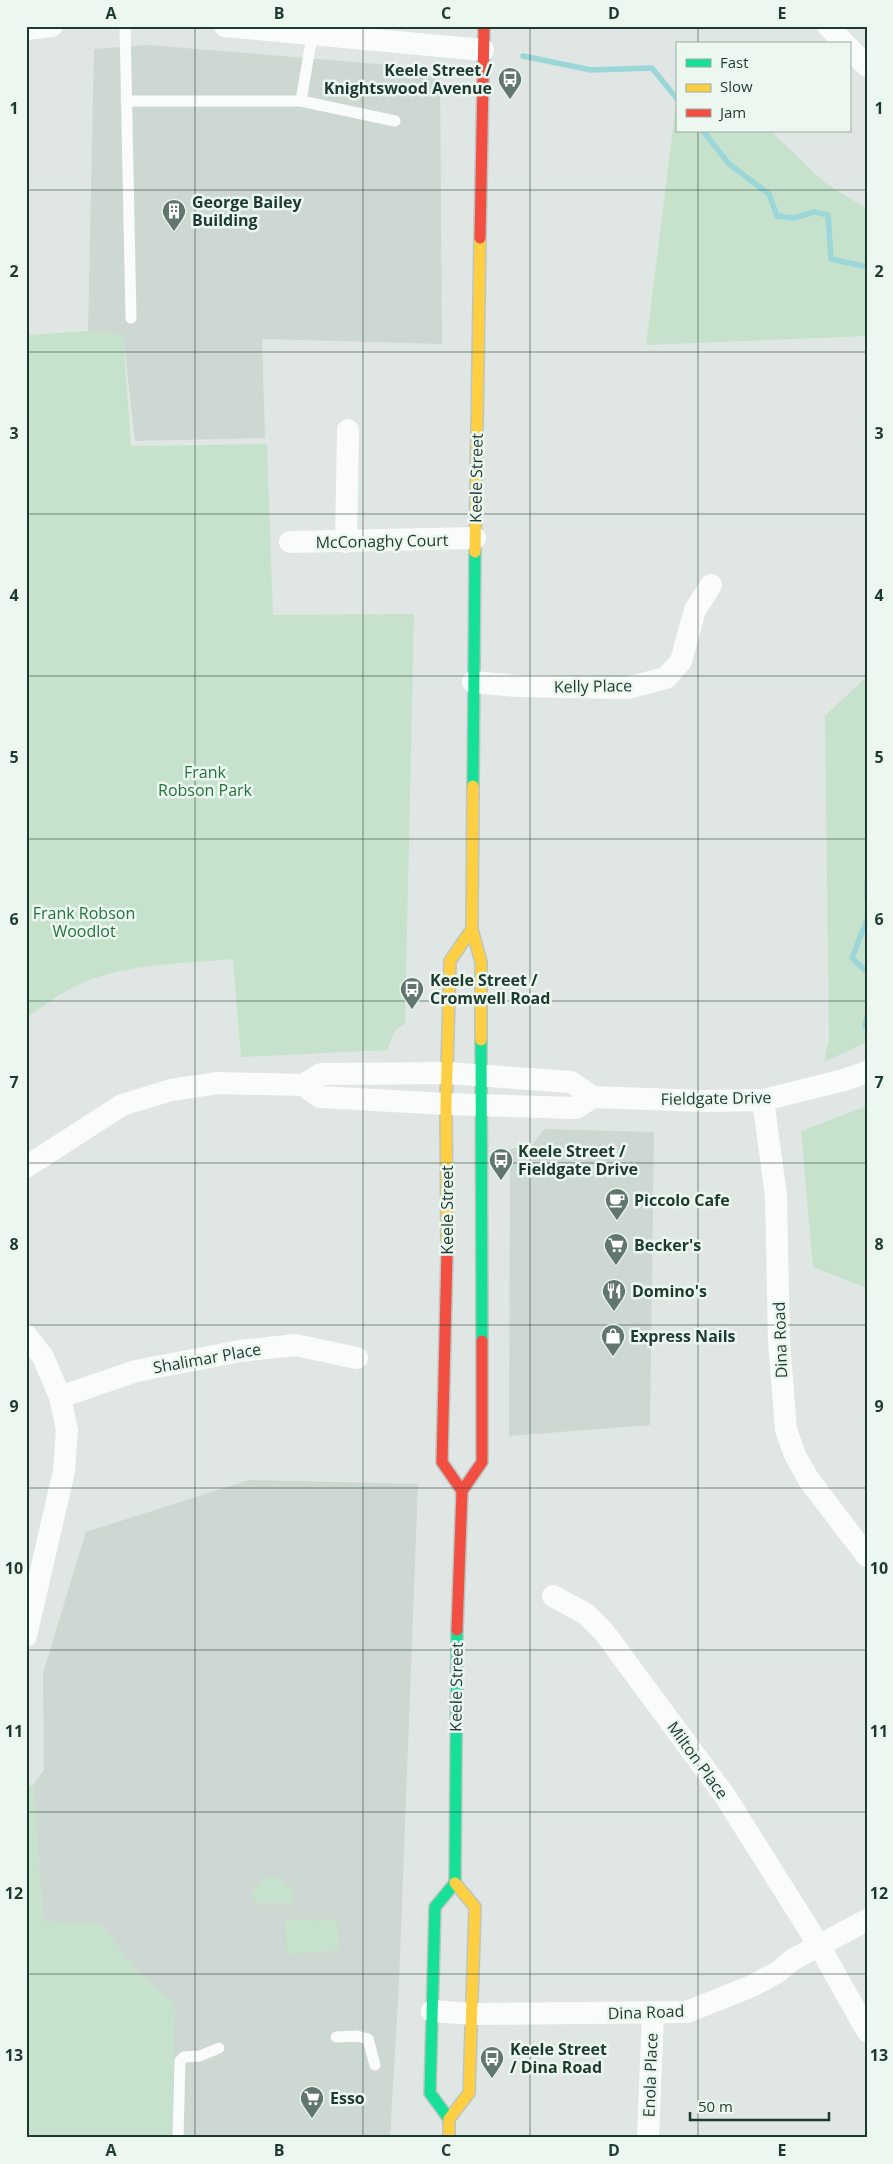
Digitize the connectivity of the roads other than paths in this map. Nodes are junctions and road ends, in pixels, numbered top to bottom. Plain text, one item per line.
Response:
1 (52, 26) edge
2 (125, 26) edge
3 (225, 26) edge
4 (484, 26) edge
5 (828, 26) edge
6 (26, 29) edge
7 (312, 36) junction
8 (843, 42) edge
9 (850, 49) edge
10 (483, 50) junction
11 (867, 66) edge
12 (126, 101) junction
13 (301, 102) junction
14 (395, 121) dead end
15 (130, 318) dead end
16 (348, 430) dead end
17 (475, 538) junction
18 (290, 542) dead end
19 (346, 542) junction
20 (711, 585) dead end
21 (473, 682) junction
22 (472, 929) junction
23 (867, 1072) edge
24 (446, 1073) junction
25 (481, 1075) junction
26 (303, 1085) junction
27 (593, 1097) junction
28 (763, 1100) junction
29 (446, 1104) junction
30 (481, 1106) junction
31 (26, 1167) edge
32 (26, 1335) edge
33 (357, 1358) dead end
34 (60, 1397) junction
35 (462, 1491) junction
36 (867, 1556) edge
37 (553, 1596) dead end
38 (26, 1636) edge
39 (455, 1883) junction
40 (867, 1920) edge
41 (820, 1947) junction
42 (432, 2012) junction
43 (653, 2013) junction
44 (472, 2014) junction
45 (867, 2031) edge
46 (336, 2037) dead end
47 (219, 2048) dead end
48 (375, 2065) dead end
49 (450, 2119) junction
50 (178, 2138) edge
51 (449, 2138) edge
52 (648, 2138) edge

1 - 6 street
2 - 12 lane
3 - 7 street
4 - 10 main road, Keele Street
5 - 8 street
7 - 10 street
7 - 13 lane
9 - 11 street
10 - 17 main road, Keele Street
12 - 13 lane
12 - 15 lane
13 - 14 lane
16 - 19 street
17 - 19 street, McConaghy Court
17 - 21 main road, Keele Street
18 - 19 street, McConaghy Court
20 - 21 street, Kelly Place
21 - 22 main road, Keele Street
22 - 24 main road, Keele Street
22 - 25 main road, Keele Street
23 - 28 street, Fieldgate Drive
24 - 25 street
24 - 26 street
24 - 29 main road, Keele Street
25 - 27 street
25 - 30 main road, Keele Street
26 - 29 street, Fieldgate Drive
26 - 31 street
27 - 28 street, Fieldgate Drive
27 - 30 street, Fieldgate Drive
28 - 36 street, Dina Road
29 - 30 street, Fieldgate Drive
29 - 35 main road, Keele Street
30 - 35 main road, Keele Street
32 - 34 street
33 - 34 street, Shalimar Place
34 - 38 street
35 - 39 main road, Keele Street
37 - 41 street, Milton Place
39 - 42 main road
39 - 44 main road
40 - 41 street, Dina Road
41 - 43 street, Dina Road
41 - 45 street, Milton Place
42 - 44 street, Dina Road
42 - 49 main road
43 - 44 street, Dina Road
43 - 52 street, Enola Place
44 - 49 main road
46 - 48 lane
47 - 50 lane
49 - 51 main road

